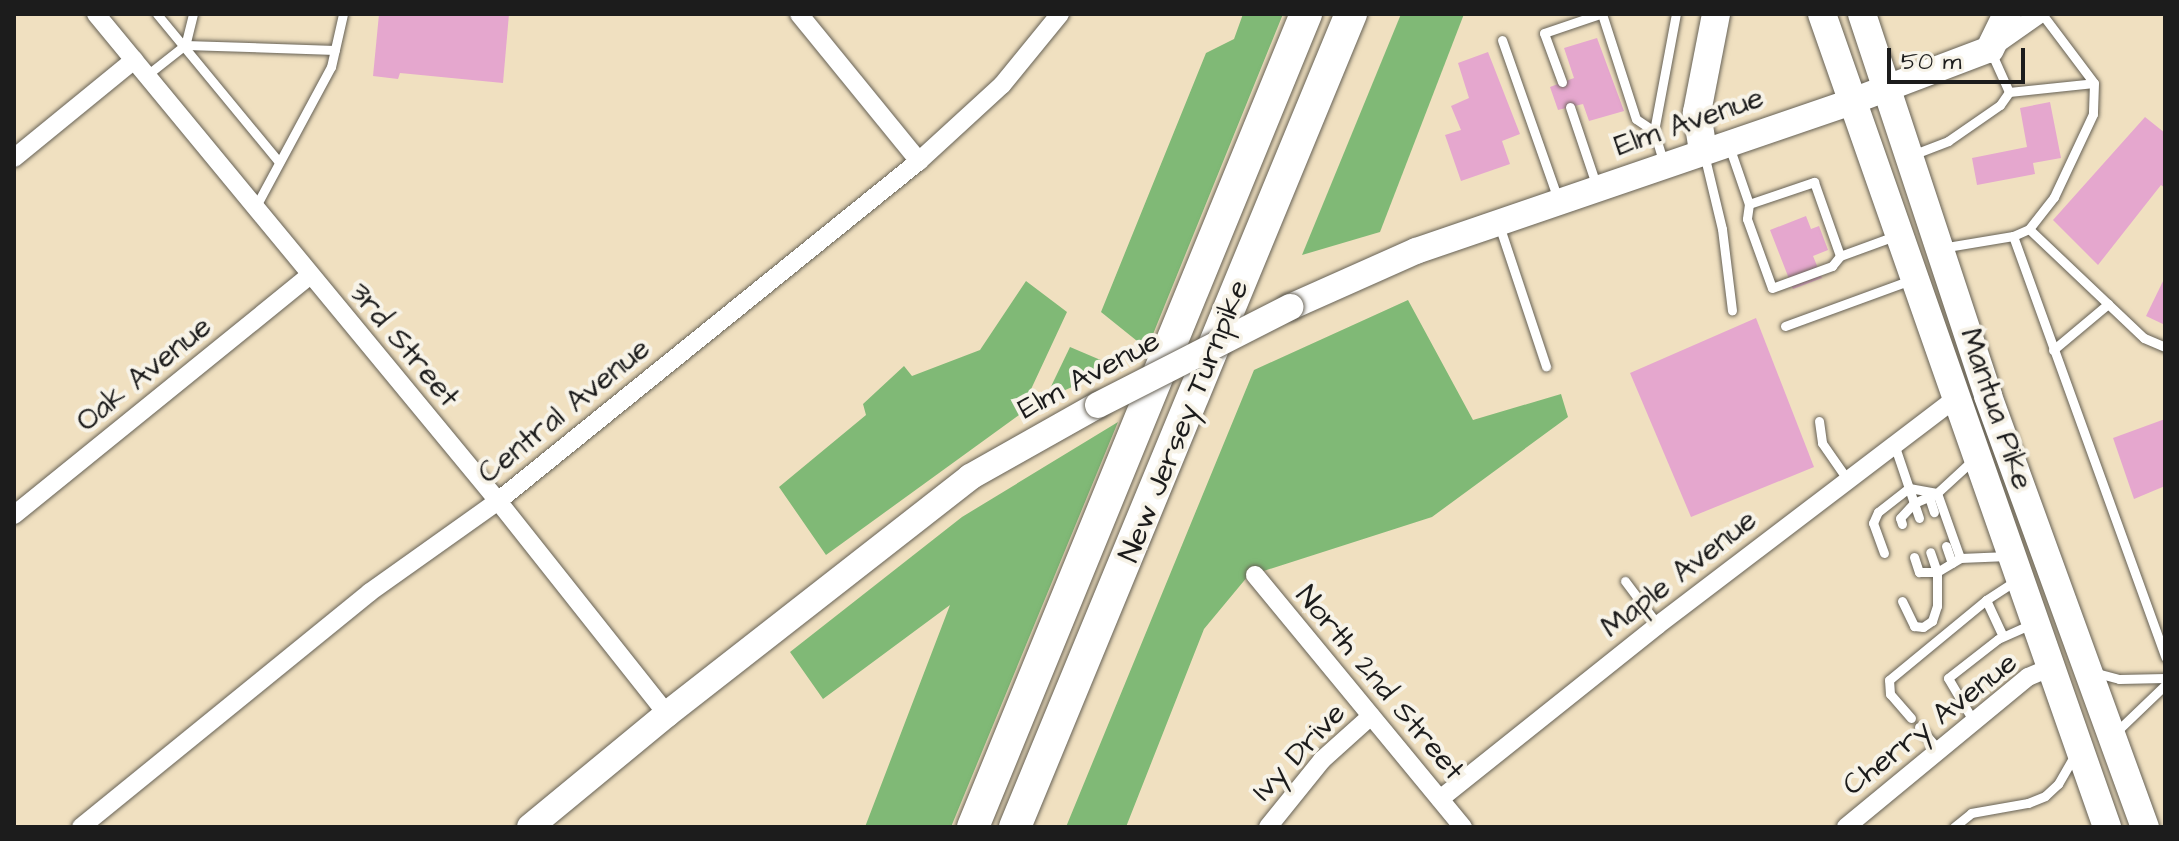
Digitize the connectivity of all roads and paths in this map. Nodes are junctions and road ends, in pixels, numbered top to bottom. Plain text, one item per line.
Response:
1 (96, 14) edge
2 (157, 14) edge
3 (193, 14) edge
4 (343, 14) edge
5 (799, 14) edge
6 (1060, 14) edge
7 (1306, 14) edge
8 (1351, 14) edge
9 (1601, 14) edge
10 (1676, 14) edge
11 (1716, 14) edge
12 (1822, 14) edge
13 (1862, 14) edge
14 (1878, 14) edge
15 (2007, 14) edge
16 (2041, 14) edge
17 (1502, 40) dead end
18 (185, 45) junction
19 (1990, 49) junction
20 (335, 50) junction
21 (134, 60) junction
22 (146, 75) junction
23 (1884, 75) junction
24 (1562, 82) dead end
25 (2094, 83) junction
26 (2009, 92) junction
27 (1853, 101) junction
28 (1570, 107) dead end
29 (1654, 131) junction
30 (1716, 147) junction
31 (1910, 155) junction
32 (14, 158) edge
33 (919, 161) junction
34 (279, 162) junction
35 (1664, 164) junction
36 (1597, 187) junction
37 (1559, 201) junction
38 (1749, 204) junction
39 (254, 208) junction
40 (1498, 222) junction
41 (2029, 229) junction
42 (1900, 234) junction
43 (2013, 236) junction
44 (1941, 248) junction
45 (1840, 256) junction
46 (309, 276) junction
47 (1914, 279) junction
48 (2108, 304) junction
49 (1732, 310) dead end
50 (1785, 326) dead end
51 (2165, 347) edge
52 (2053, 350) junction
53 (1546, 366) dead end
54 (1956, 398) junction
55 (1819, 421) dead end
56 (1894, 444) junction
57 (1977, 456) junction
58 (1847, 479) junction
59 (1909, 488) junction
60 (1933, 495) junction
61 (498, 501) junction
62 (1914, 503) junction
63 (1934, 512) dead end
64 (14, 515) edge
65 (1919, 518) dead end
66 (1902, 524) dead end
67 (1946, 546) dead end
68 (1930, 552) dead end
69 (1884, 553) dead end
70 (1914, 557) dead end
71 (1956, 561) junction
72 (2016, 567) junction
73 (1937, 572) junction
74 (1255, 575) dead end
75 (1625, 581) dead end
76 (1986, 600) junction
77 (1902, 601) dead end
78 (2035, 622) junction
79 (1658, 625) junction
80 (2003, 636) junction
81 (2165, 657) edge
82 (2051, 667) junction
83 (2086, 671) junction
84 (2165, 678) edge
85 (2165, 685) edge
86 (667, 714) junction
87 (1371, 716) junction
88 (1911, 718) dead end
89 (1974, 722) junction
90 (1919, 727) dead end
91 (2111, 739) junction
92 (2079, 748) junction
93 (1939, 750) junction
94 (1440, 799) junction
95 (81, 827) edge
96 (530, 827) edge
97 (973, 827) edge
98 (1015, 827) edge
99 (1268, 827) edge
100 (1463, 827) edge
101 (1846, 827) edge
102 (1954, 827) edge
103 (2107, 827) edge
104 (2145, 827) edge

1 - 21 street, 3rd Street
2 - 18 lane
3 - 18 lane
4 - 20 lane
5 - 33 street
6 - 33 street, Central Avenue
7 - 97 highway, New Jersey Turnpike
8 - 98 highway, New Jersey Turnpike
9 - 24 lane
9 - 29 lane
10 - 29 lane
11 - 30 main road
12 - 27 main road, Mantua Pike
13 - 23 main road, Mantua Pike
14 - 23 main road
15 - 19 main road
16 - 19 street
16 - 25 lane
17 - 37 lane
18 - 20 lane
18 - 22 lane
18 - 34 lane
19 - 23 main road, Elm Avenue
19 - 26 lane
20 - 34 lane
21 - 22 street, 3rd Street
21 - 32 street
22 - 39 street, 3rd Street
23 - 27 main road, Elm Avenue
23 - 31 main road, Mantua Pike
25 - 26 lane
25 - 41 lane
26 - 31 lane
27 - 30 main road, Elm Avenue
27 - 42 main road, Mantua Pike
28 - 36 lane
29 - 35 lane
30 - 35 main road, Elm Avenue
30 - 38 lane
30 - 49 lane
31 - 44 main road, Mantua Pike
33 - 61 street, Central Avenue
34 - 39 lane
35 - 36 main road, Elm Avenue
36 - 37 main road, Elm Avenue
37 - 40 main road, Elm Avenue
38 - 45 lane
38 - 45 lane
39 - 46 street, 3rd Street
40 - 53 lane
40 - 86 main road, Elm Avenue, bridge
41 - 43 lane
41 - 48 lane
42 - 45 lane
42 - 47 main road, Mantua Pike
43 - 44 lane
43 - 52 lane
44 - 83 main road, Mantua Pike
46 - 61 street, 3rd Street
46 - 64 street, Oak Avenue
47 - 50 lane
47 - 54 main road, Mantua Pike
48 - 51 lane
48 - 52 lane
52 - 81 lane
54 - 56 street, Maple Avenue
54 - 57 main road, Mantua Pike
55 - 58 lane
56 - 58 street, Maple Avenue
56 - 59 lane
57 - 60 lane
57 - 72 main road, Mantua Pike
58 - 79 street, Maple Avenue
59 - 60 lane
59 - 62 lane
59 - 69 lane
60 - 62 lane
60 - 63 lane
60 - 71 lane
61 - 86 street, 3rd Street
61 - 95 street, Central Avenue
62 - 65 lane
62 - 66 lane
67 - 71 lane
68 - 73 lane
70 - 73 lane
71 - 72 lane
71 - 73 lane
72 - 76 lane
72 - 78 main road, Mantua Pike
73 - 77 lane
74 - 87 street, North 2nd Street
75 - 79 lane
76 - 80 lane
76 - 88 lane
78 - 80 lane
78 - 82 main road, Mantua Pike
79 - 94 street, Maple Avenue
80 - 89 lane
82 - 89 street, Cherry Avenue
82 - 92 main road, Mantua Pike
83 - 84 lane
83 - 91 main road, Mantua Pike
85 - 91 lane
86 - 96 main road, Elm Avenue
87 - 94 street, North 2nd Street
87 - 99 street, Ivy Drive
89 - 93 street, Cherry Avenue
90 - 93 lane
91 - 104 main road, Mantua Pike
92 - 102 lane
92 - 103 main road, Mantua Pike
93 - 101 street, Cherry Avenue
94 - 100 street, North 2nd Street

